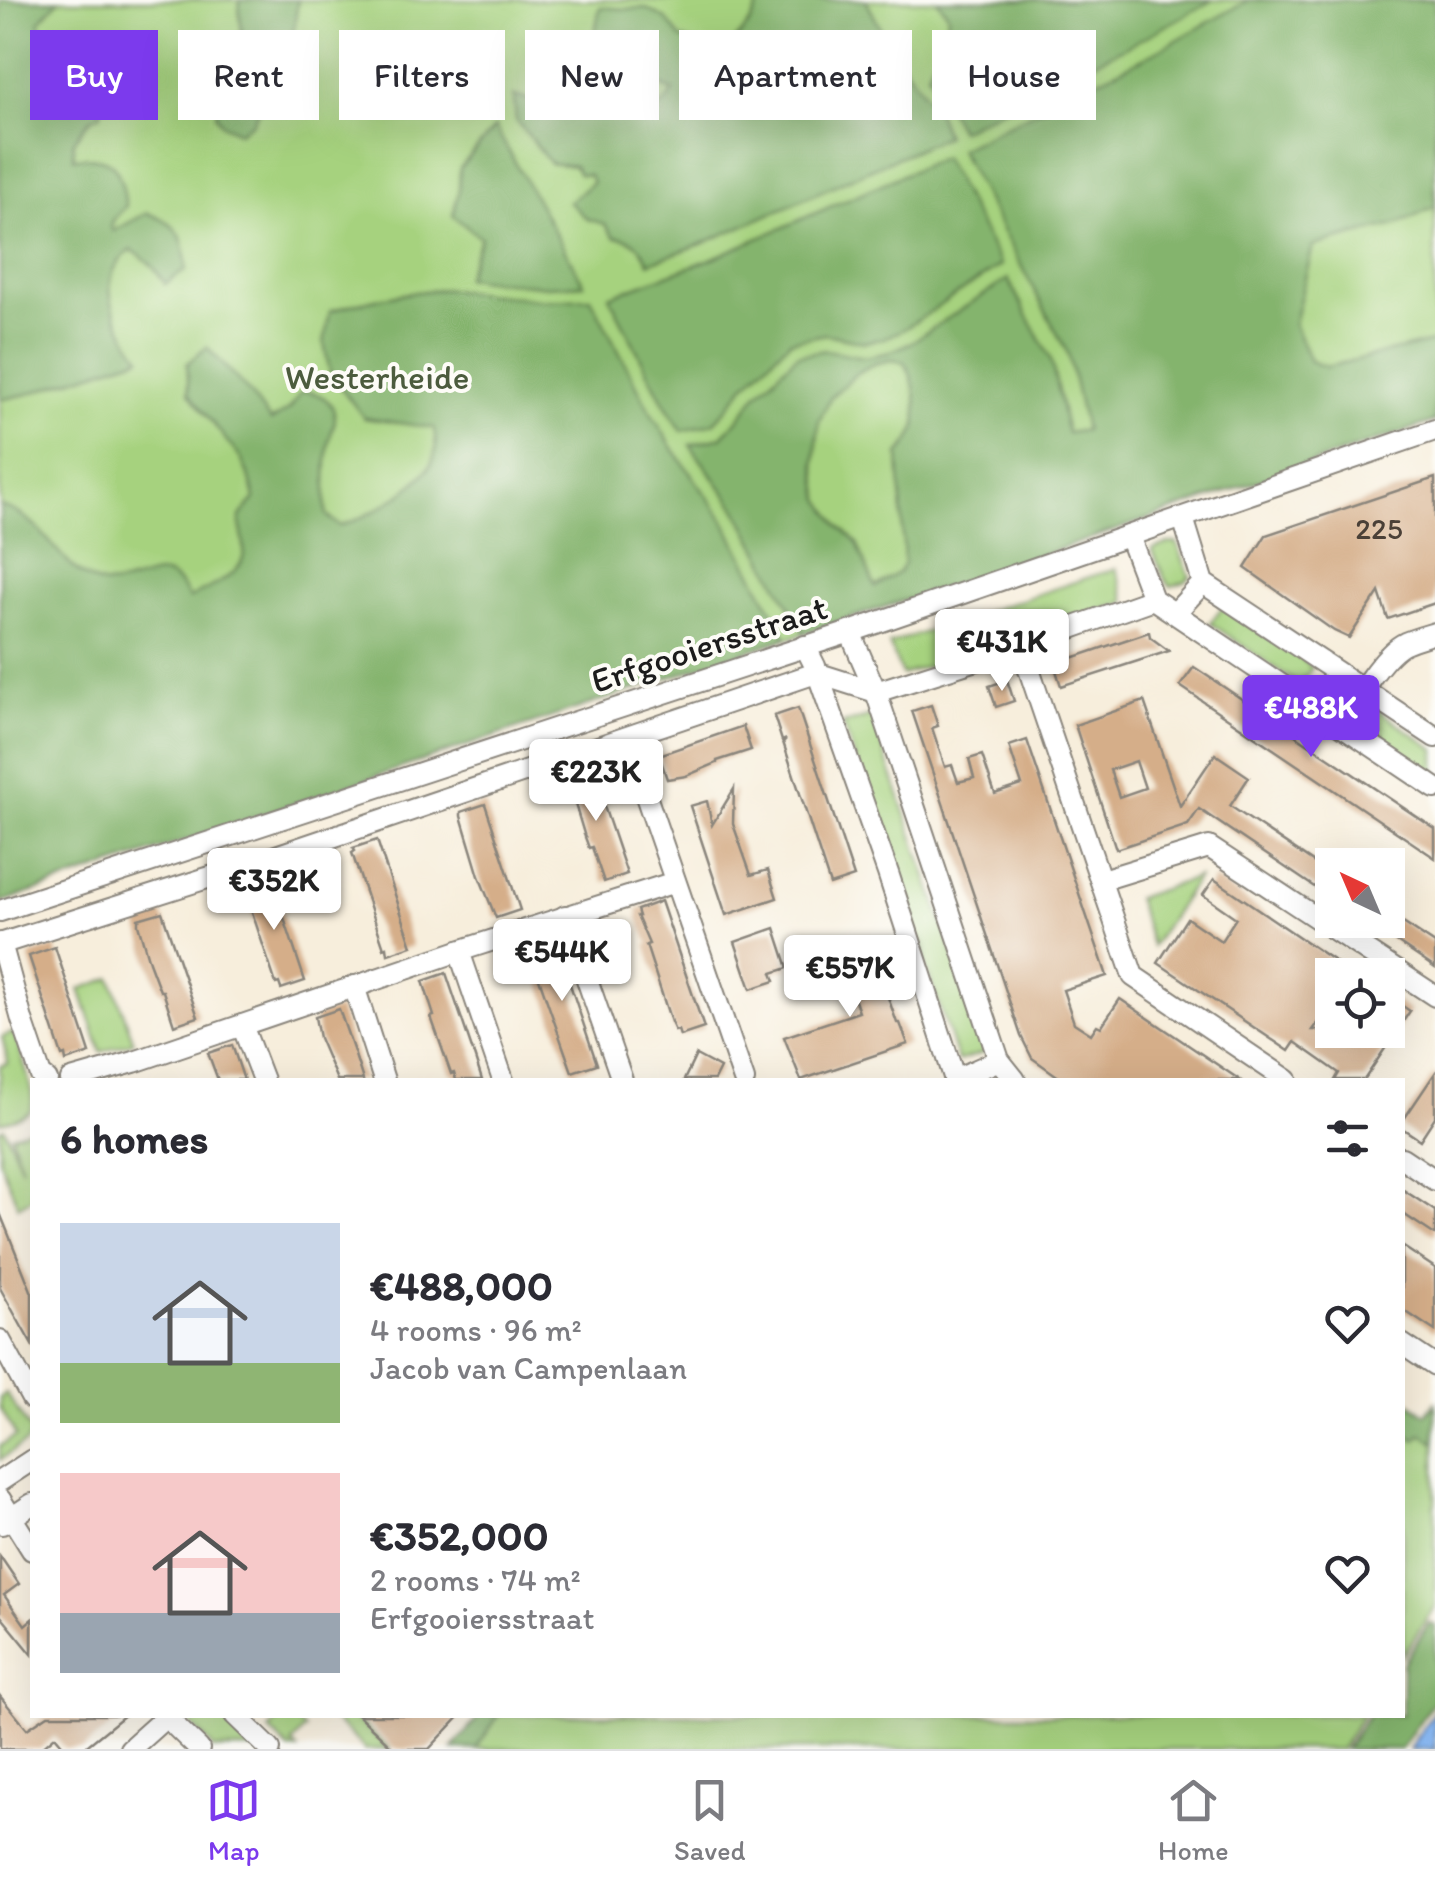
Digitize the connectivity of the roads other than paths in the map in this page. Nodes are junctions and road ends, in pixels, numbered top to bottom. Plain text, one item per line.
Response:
1 (1435, 430) edge
2 (1182, 518) junction
3 (1129, 536) junction
4 (1204, 582) junction
5 (1153, 600) junction
6 (1175, 613) junction
7 (850, 632) junction
8 (1435, 633) edge
9 (805, 646) junction
10 (1021, 646) junction
11 (816, 674) junction
12 (1363, 688) junction
13 (876, 692) junction
14 (1340, 724) junction
15 (1435, 737) edge
16 (626, 738) junction
17 (1435, 788) edge
18 (1102, 880) junction
19 (675, 882) junction
20 (0, 910) edge
21 (565, 916) junction
22 (1, 944) edge
23 (459, 951) junction
24 (354, 986) junction
25 (1435, 996) edge
26 (242, 1025) junction
27 (998, 1060) junction
28 (138, 1071) edge
29 (44, 1078) edge
30 (86, 1078) edge
31 (262, 1078) edge
32 (383, 1078) edge
33 (502, 1078) edge
34 (621, 1078) edge
35 (743, 1078) edge
36 (954, 1078) edge
37 (959, 1078) edge
38 (1013, 1078) edge
39 (1284, 1078) edge
40 (1405, 1160) edge
41 (1435, 1180) edge
42 (0, 1340) edge
43 (1405, 1346) edge
44 (1435, 1366) edge
45 (30, 1395) edge
46 (30, 1461) edge
47 (0, 1481) edge
48 (0, 1499) edge
49 (30, 1505) edge
50 (6, 1522) edge
51 (30, 1548) edge
52 (164, 1718) edge
53 (168, 1718) edge
54 (238, 1718) edge
55 (130, 1749) edge
56 (199, 1749) edge
57 (270, 1749) edge

1 - 2 street, Erfgooiersstraat
2 - 3 street, Erfgooiersstraat
2 - 4 street
3 - 5 street
3 - 7 street, Erfgooiersstraat
4 - 6 street
4 - 12 street
5 - 6 street
5 - 10 street
6 - 14 street
7 - 9 street, Erfgooiersstraat
7 - 13 street
8 - 12 street
9 - 11 street
9 - 20 street, Erfgooiersstraat
10 - 13 street
10 - 18 street
11 - 13 street, Erfgooiersstraat
11 - 16 street, Erfgooiersstraat
11 - 36 street
12 - 14 street
12 - 15 street
13 - 27 street
14 - 17 street
16 - 19 street
16 - 22 street, Erfgooiersstraat
18 - 25 street
18 - 39 street
19 - 21 street
19 - 35 street
21 - 23 street
21 - 34 street
22 - 29 street
23 - 24 street
23 - 33 street
24 - 26 street
24 - 32 street
26 - 28 street
26 - 31 street
27 - 37 street
27 - 38 street
28 - 30 street
40 - 41 street
42 - 45 street
43 - 44 street
46 - 47 street
48 - 50 street
49 - 50 street
50 - 51 street
52 - 55 street
53 - 56 street
54 - 57 street

